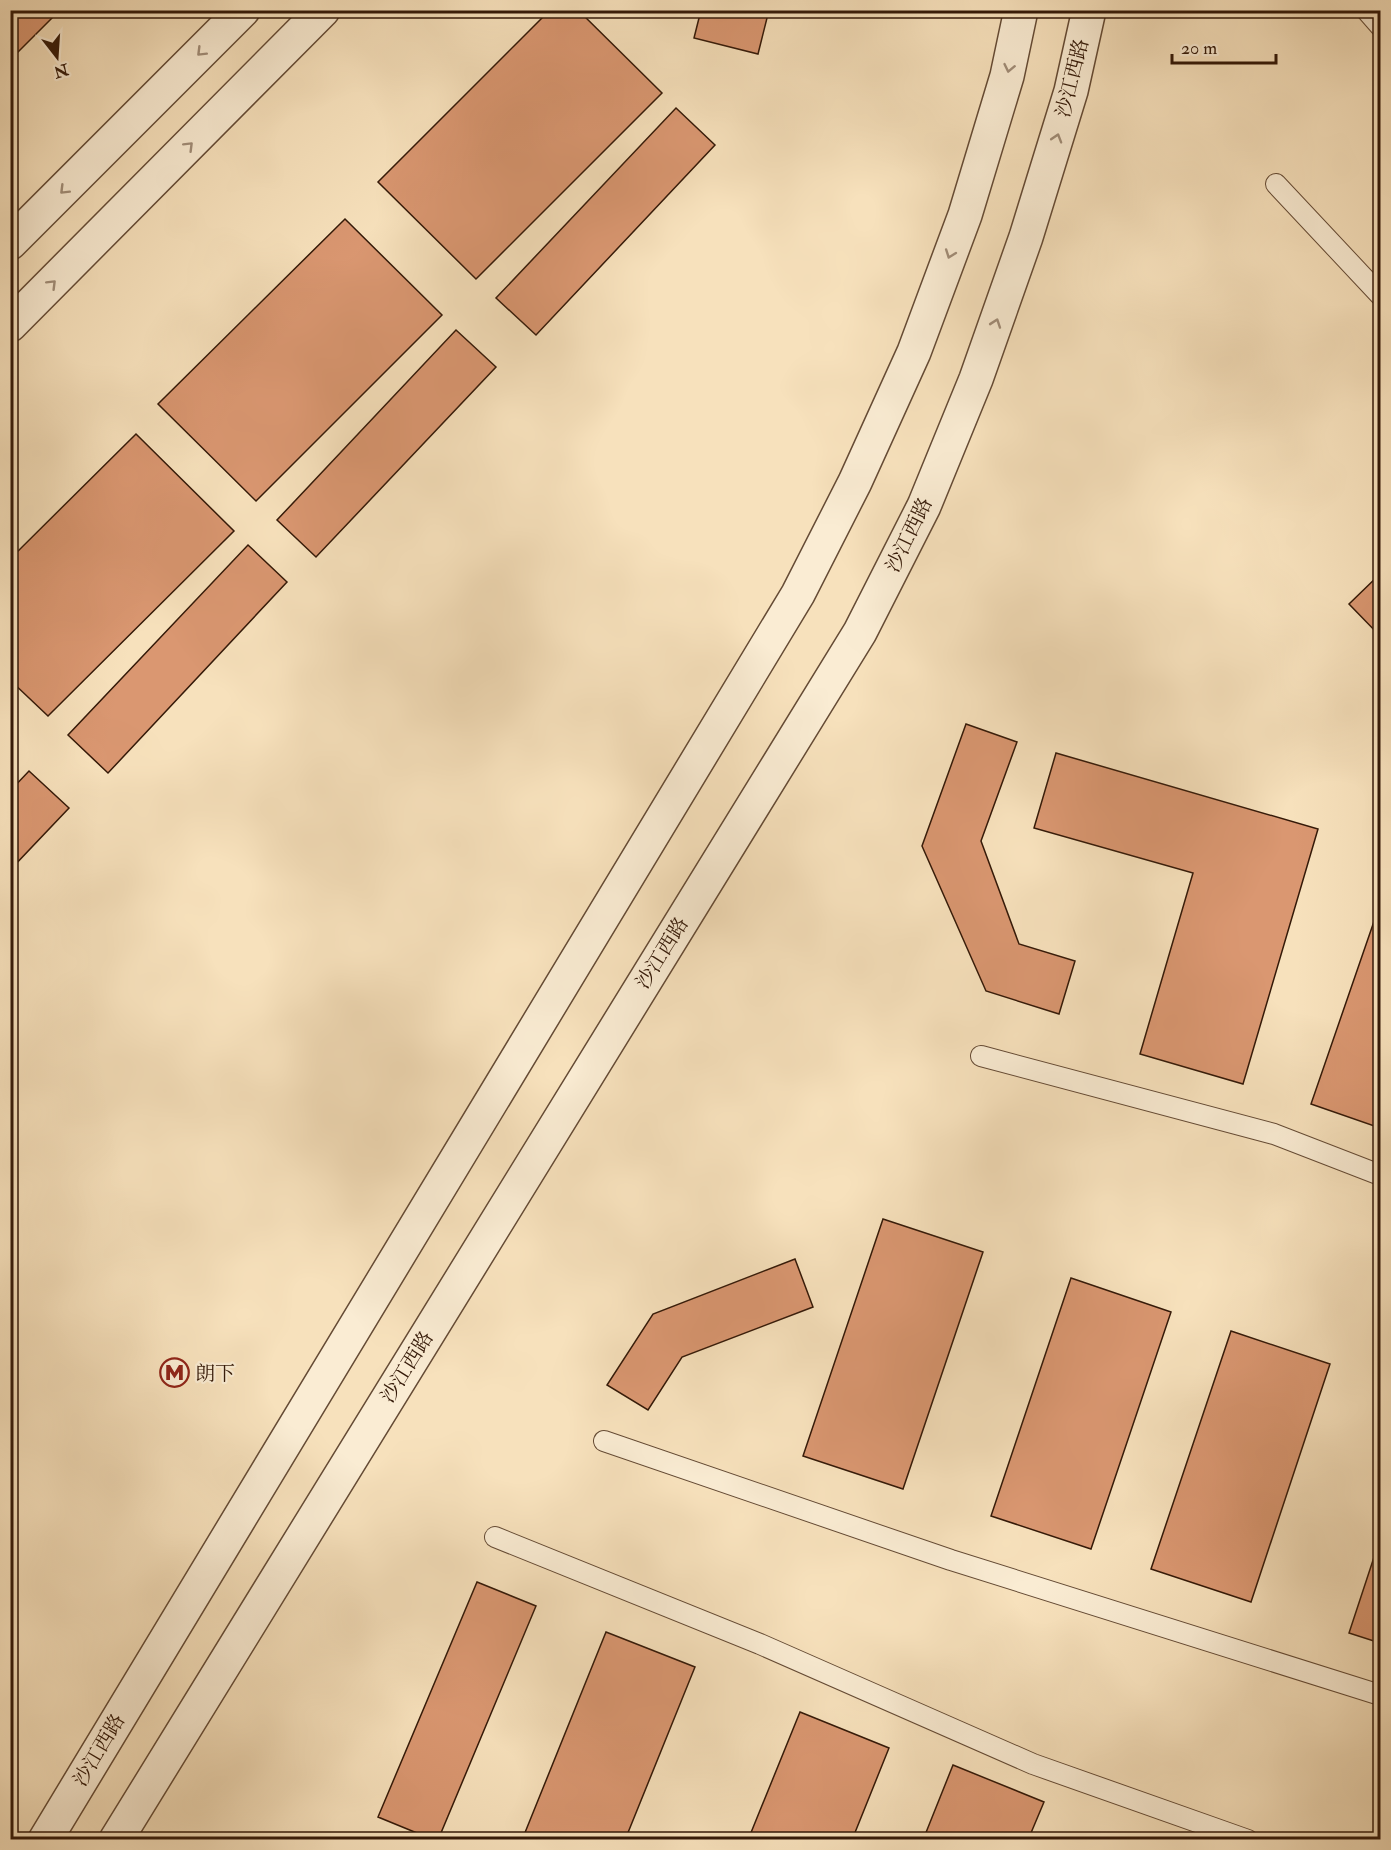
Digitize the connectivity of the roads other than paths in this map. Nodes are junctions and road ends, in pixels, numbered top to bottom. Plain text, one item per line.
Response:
1 (243, 10) edge
2 (323, 10) edge
3 (1021, 10) edge
4 (1089, 10) edge
5 (1365, 10) edge
6 (1380, 26) edge
7 (1276, 184) dead end
8 (10, 243) edge
9 (1380, 295) edge
10 (10, 325) edge
11 (981, 1056) dead end
12 (1380, 1175) edge
13 (604, 1441) dead end
14 (495, 1538) dead end
15 (1380, 1695) edge
16 (45, 1839) edge
17 (116, 1839) edge
18 (1248, 1839) edge

1 -> 8 street
10 -> 2 street
3 -> 16 street, 沙江西路
17 -> 4 street, 沙江西路
5 - 6 lane
7 - 9 lane
11 - 12 lane
13 - 15 lane
14 - 18 lane

